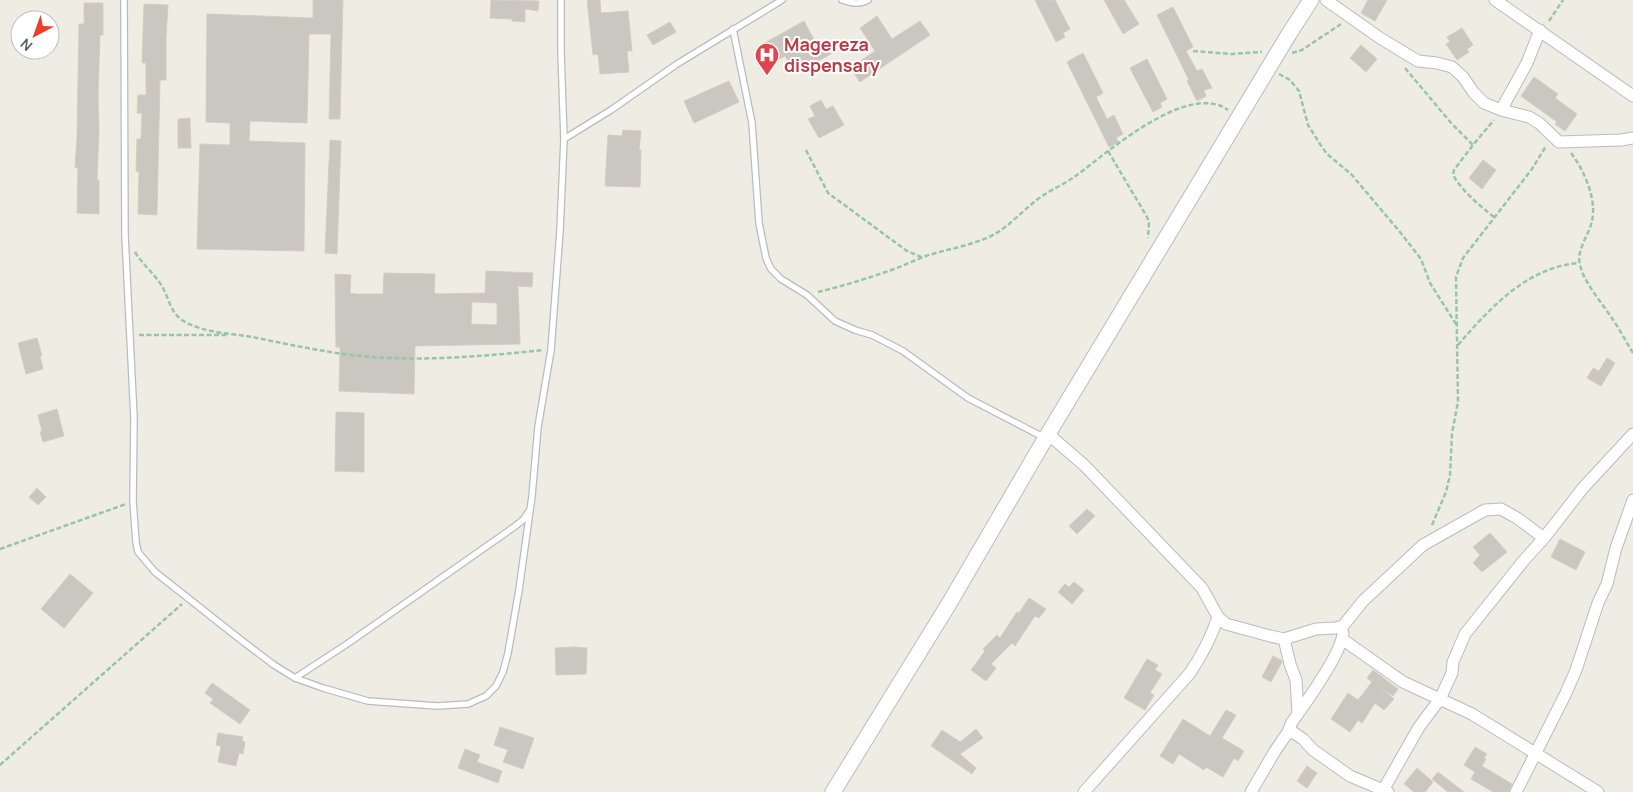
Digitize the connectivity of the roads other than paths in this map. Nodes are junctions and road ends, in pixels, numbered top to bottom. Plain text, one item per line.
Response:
1 (124, 0) edge
2 (561, 0) edge
3 (782, 0) edge
4 (842, 0) edge
5 (868, 0) edge
6 (1312, 0) edge
7 (1326, 0) edge
8 (1495, 0) edge
9 (733, 30) junction
10 (1540, 30) junction
11 (1633, 96) edge
12 (1501, 110) junction
13 (1633, 138) edge
14 (564, 139) junction
15 (1633, 434) edge
16 (1047, 436) junction
17 (1633, 500) edge
18 (530, 509) junction
19 (1544, 538) junction
20 (1218, 617) junction
21 (1343, 626) junction
22 (1342, 638) junction
23 (1284, 639) junction
24 (295, 678) junction
25 (1440, 699) junction
26 (1298, 714) junction
27 (1288, 732) junction
28 (1537, 753) junction
29 (1384, 791) edge
30 (833, 792) edge
31 (1084, 792) edge
32 (1251, 792) edge
33 (1516, 792) edge
34 (1598, 792) edge

1 - 24 lane
2 - 14 lane
3 - 9 lane
4 - 5 lane
6 - 16 street
7 - 12 street
8 - 10 street
9 - 14 lane
9 - 16 lane
10 - 11 street
10 - 12 street
12 - 13 street
14 - 18 lane
15 - 19 street
16 - 20 street
16 - 30 street
17 - 28 street
18 - 24 lane
18 - 24 lane
19 - 21 street
19 - 25 street
20 - 23 street
20 - 31 street
21 - 22 street
21 - 23 street
22 - 25 street
22 - 26 street
23 - 26 street
25 - 28 street
25 - 29 street
26 - 27 street
27 - 29 street
27 - 32 street
28 - 33 street
28 - 34 street

